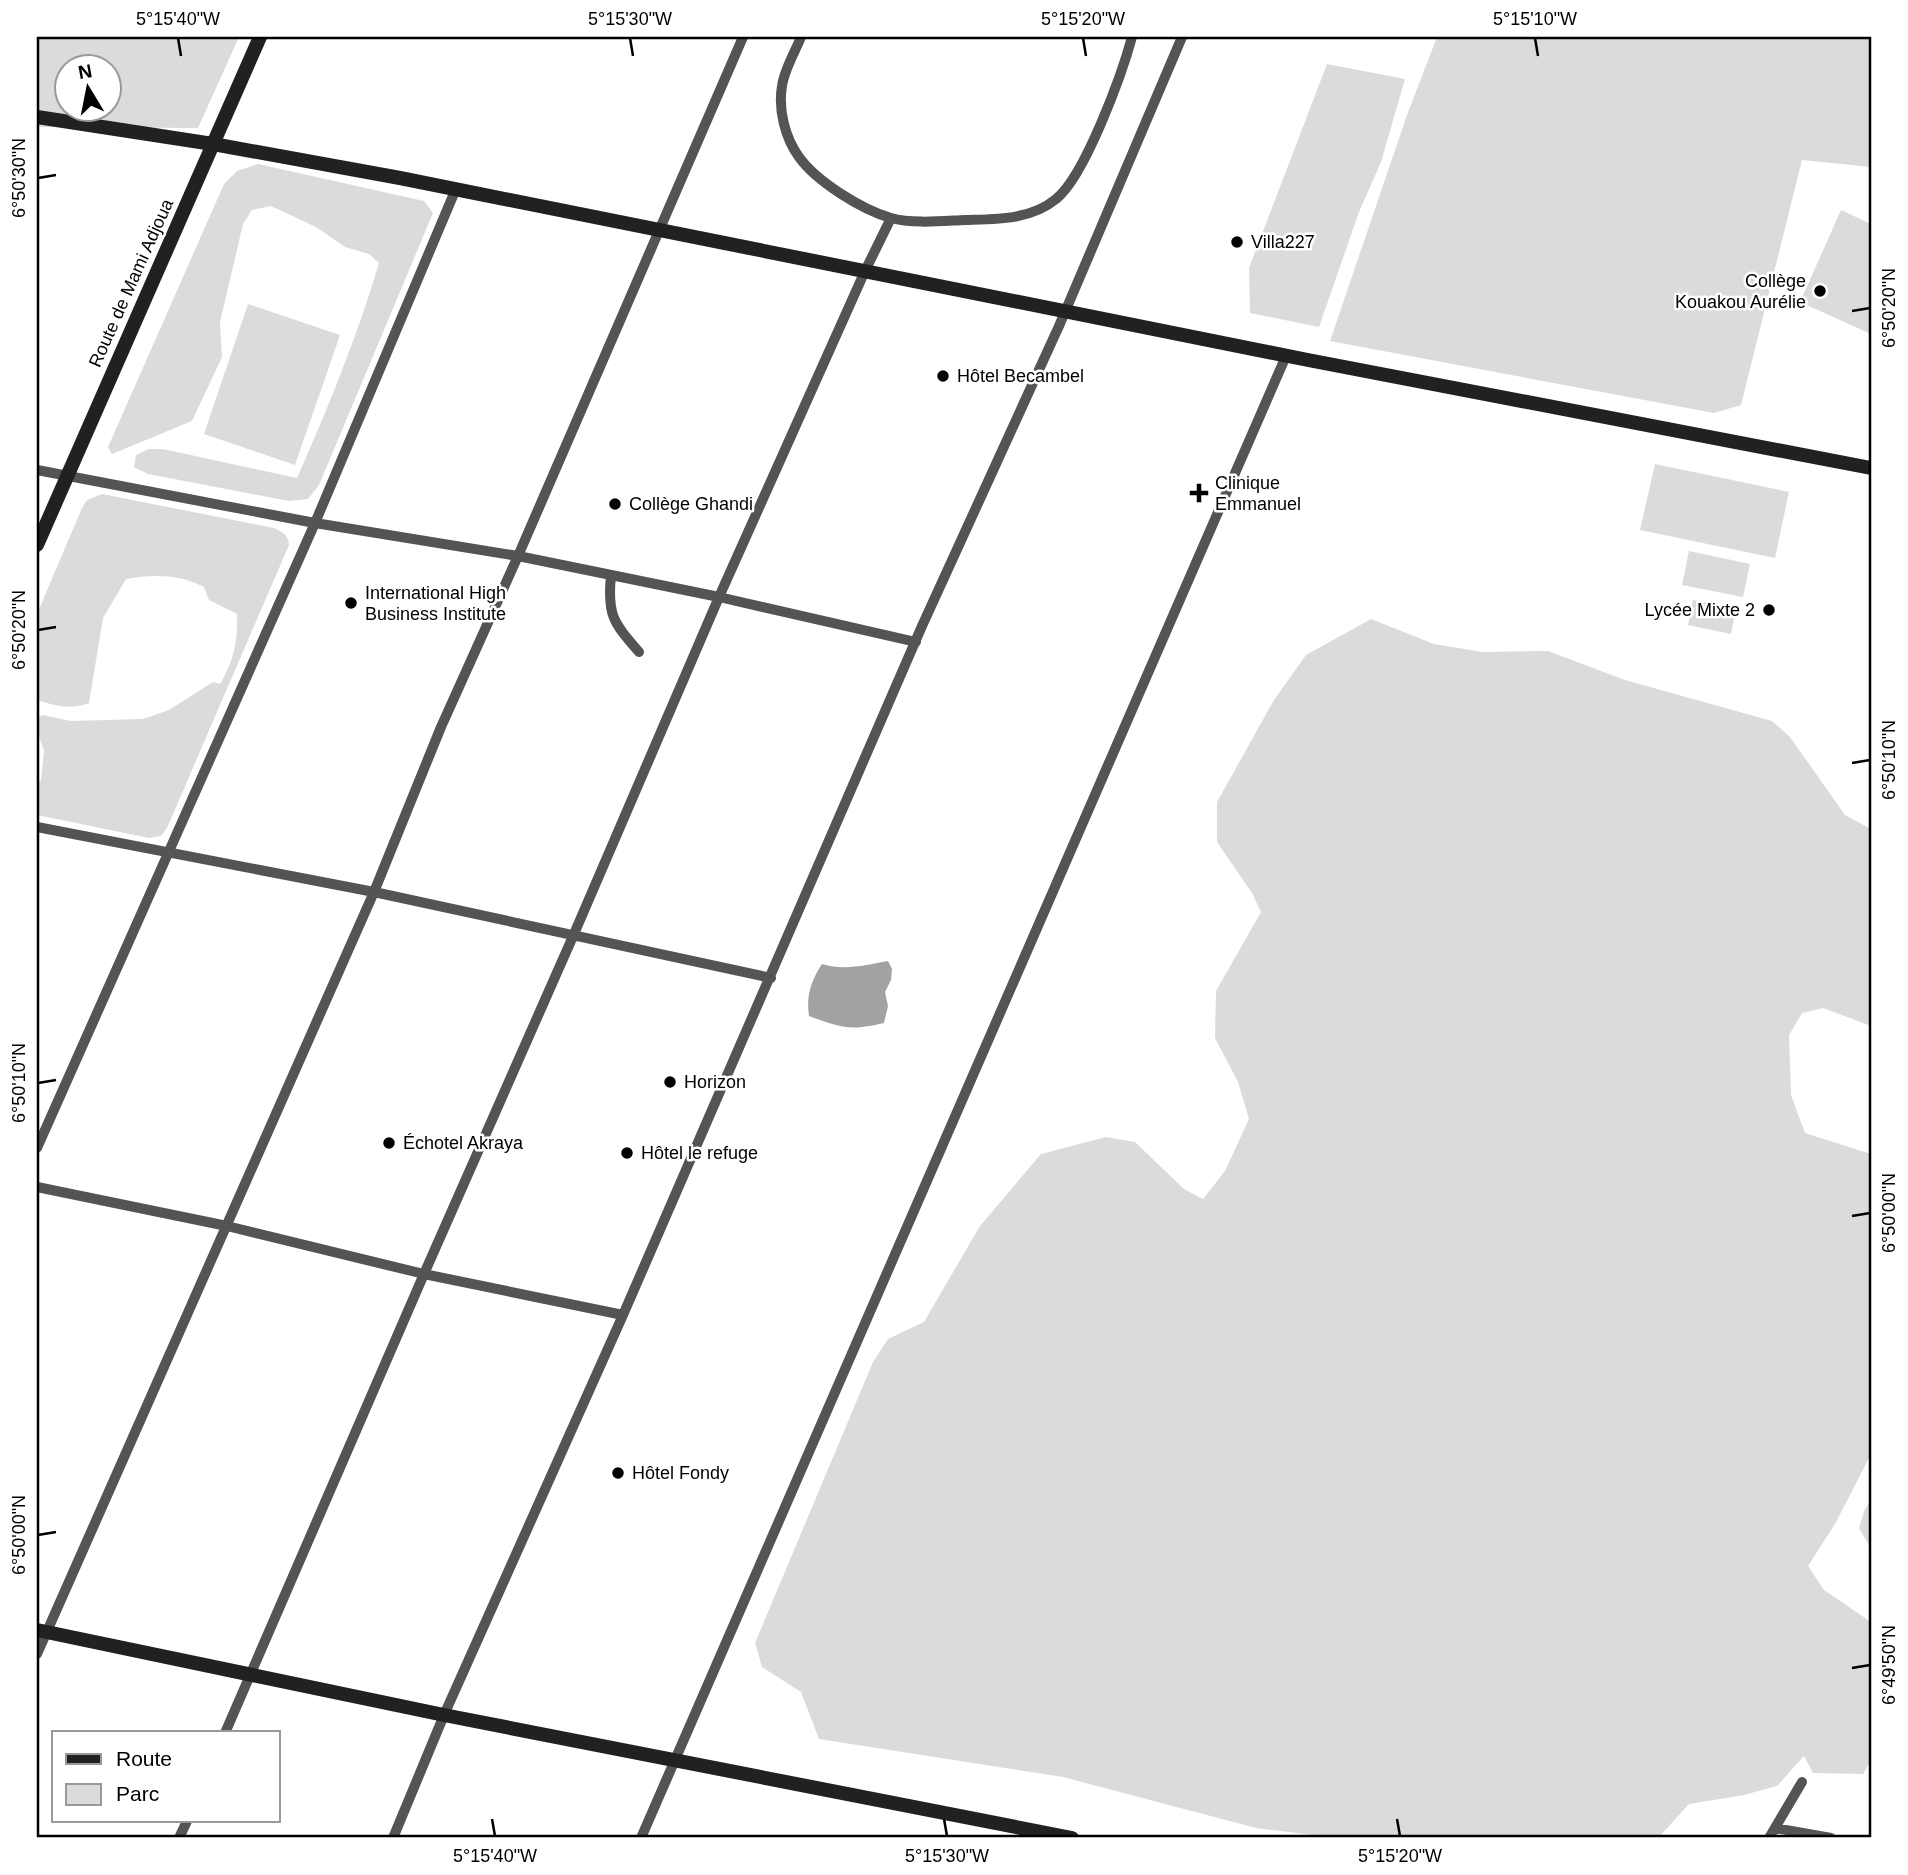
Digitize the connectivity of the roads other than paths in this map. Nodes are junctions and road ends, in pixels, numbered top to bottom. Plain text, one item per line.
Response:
1 (260, 37) edge
2 (743, 37) edge
3 (801, 37) edge
4 (1132, 37) edge
5 (1182, 37) edge
6 (37, 117) edge
7 (213, 144) junction
8 (455, 191) junction
9 (891, 218) junction
10 (657, 230) junction
11 (865, 271) junction
12 (1064, 312) junction
13 (1286, 356) junction
14 (1871, 468) edge
15 (37, 470) edge
16 (69, 474) junction
17 (316, 523) junction
18 (37, 545) edge
19 (518, 556) junction
20 (611, 575) junction
21 (719, 597) junction
22 (916, 642) junction
23 (639, 652) dead end
24 (37, 827) edge
25 (167, 852) junction
26 (374, 892) junction
27 (574, 934) junction
28 (771, 978) junction
29 (37, 1147) edge
30 (37, 1187) edge
31 (227, 1226) junction
32 (424, 1274) junction
33 (623, 1315) junction
34 (42, 1631) edge
35 (37, 1654) edge
36 (250, 1674) junction
37 (444, 1714) junction
38 (226, 1731) edge
39 (677, 1760) junction
40 (1802, 1782) dead end
41 (187, 1822) edge
42 (1775, 1828) junction
43 (179, 1838) edge
44 (393, 1838) edge
45 (641, 1838) edge
46 (1072, 1838) edge
47 (1769, 1838) edge
48 (1831, 1838) edge

1 - 7 street, Route de Mami Adjoua
2 - 10 street
3 - 9 street
4 - 9 street
5 - 12 street
6 - 7 street
7 - 8 street
7 - 16 street, Route de Mami Adjoua
8 - 10 street
8 - 17 street
9 - 11 street
10 - 11 street
10 - 19 street
11 - 12 street
11 - 21 street
12 - 13 street
12 - 22 street
13 - 14 street
13 - 39 street
15 - 16 street
16 - 17 street
16 - 18 street, Route de Mami Adjoua
17 - 19 street
17 - 25 street
19 - 20 street
19 - 26 street
20 - 21 street
20 - 23 street
21 - 22 street
21 - 27 street
22 - 28 street
24 - 25 street
25 - 26 street
25 - 29 street
26 - 27 street
26 - 31 street
27 - 28 street
27 - 32 street
28 - 33 street
30 - 31 street
31 - 32 street
31 - 34 street
32 - 33 street
32 - 36 street
33 - 37 street
34 - 35 street
34 - 36 street
36 - 37 street
36 - 38 street
37 - 39 street
37 - 44 street
39 - 45 street
39 - 46 street
40 - 42 street
41 - 43 street
42 - 47 street
42 - 48 street

